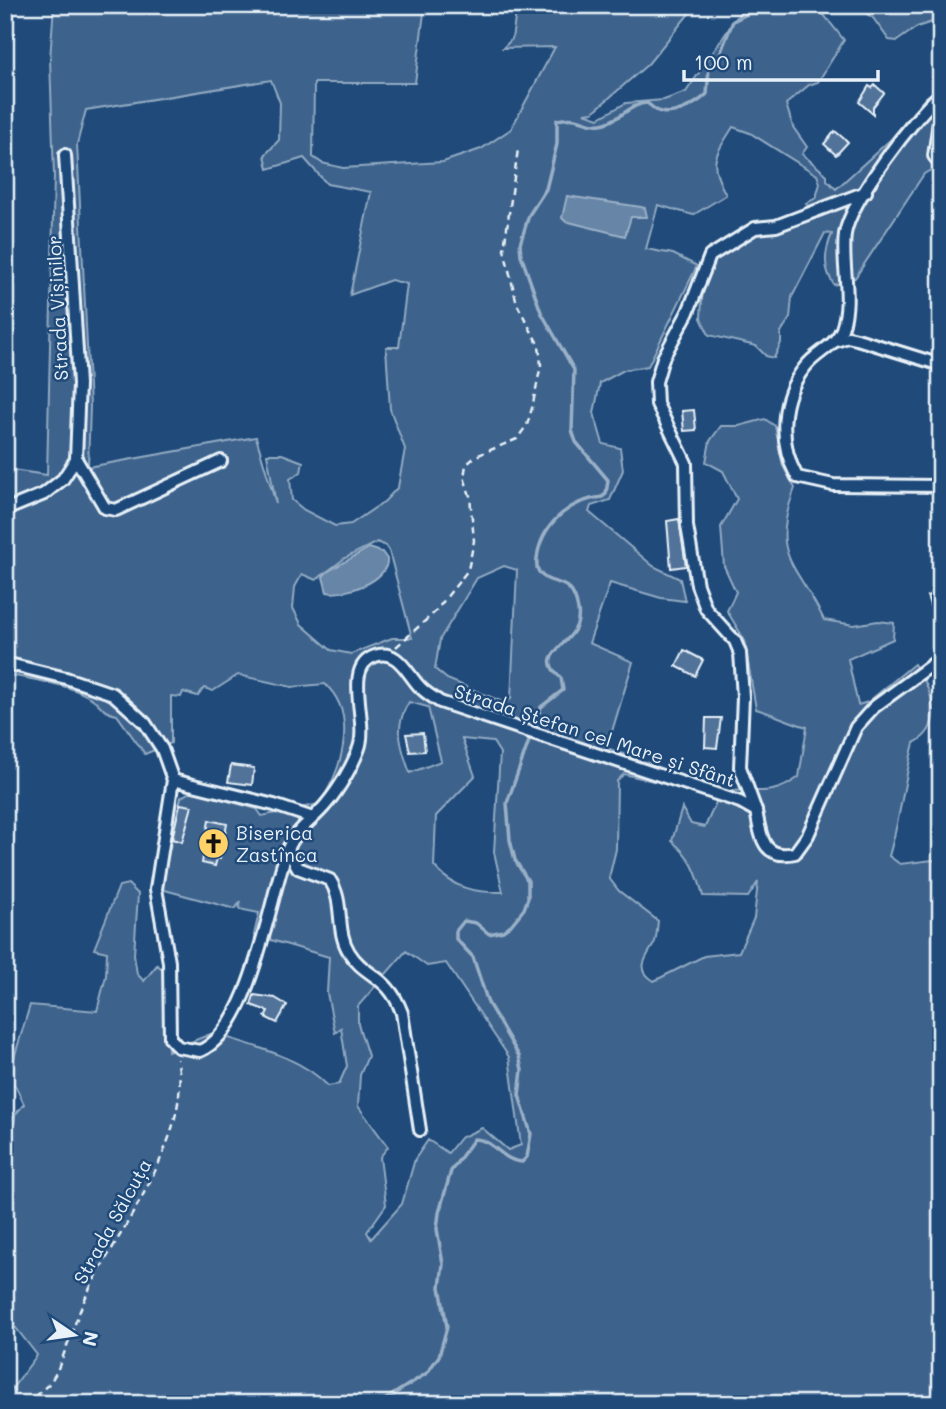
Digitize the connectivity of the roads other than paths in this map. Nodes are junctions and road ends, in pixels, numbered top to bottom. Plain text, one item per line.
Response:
1 (941, 94) edge
2 (941, 109) edge
3 (65, 155) dead end
4 (941, 164) edge
5 (866, 192) junction
6 (836, 341) junction
7 (941, 365) edge
8 (76, 459) junction
9 (221, 461) dead end
10 (941, 486) edge
11 (5, 510) edge
12 (941, 658) edge
13 (5, 663) edge
14 (173, 780) junction
15 (756, 811) junction
16 (310, 817) junction
17 (288, 850) junction
18 (420, 1130) dead end

1 - 5 street
2 - 4 street
3 - 8 street, Strada Vișinilor
5 - 6 street
5 - 15 street
6 - 7 street
6 - 10 street
8 - 9 street
8 - 11 street
12 - 15 street
13 - 14 street
14 - 16 street
14 - 17 street
15 - 16 street, Strada Ștefan cel Mare și Sfânt
16 - 17 street
17 - 18 street

